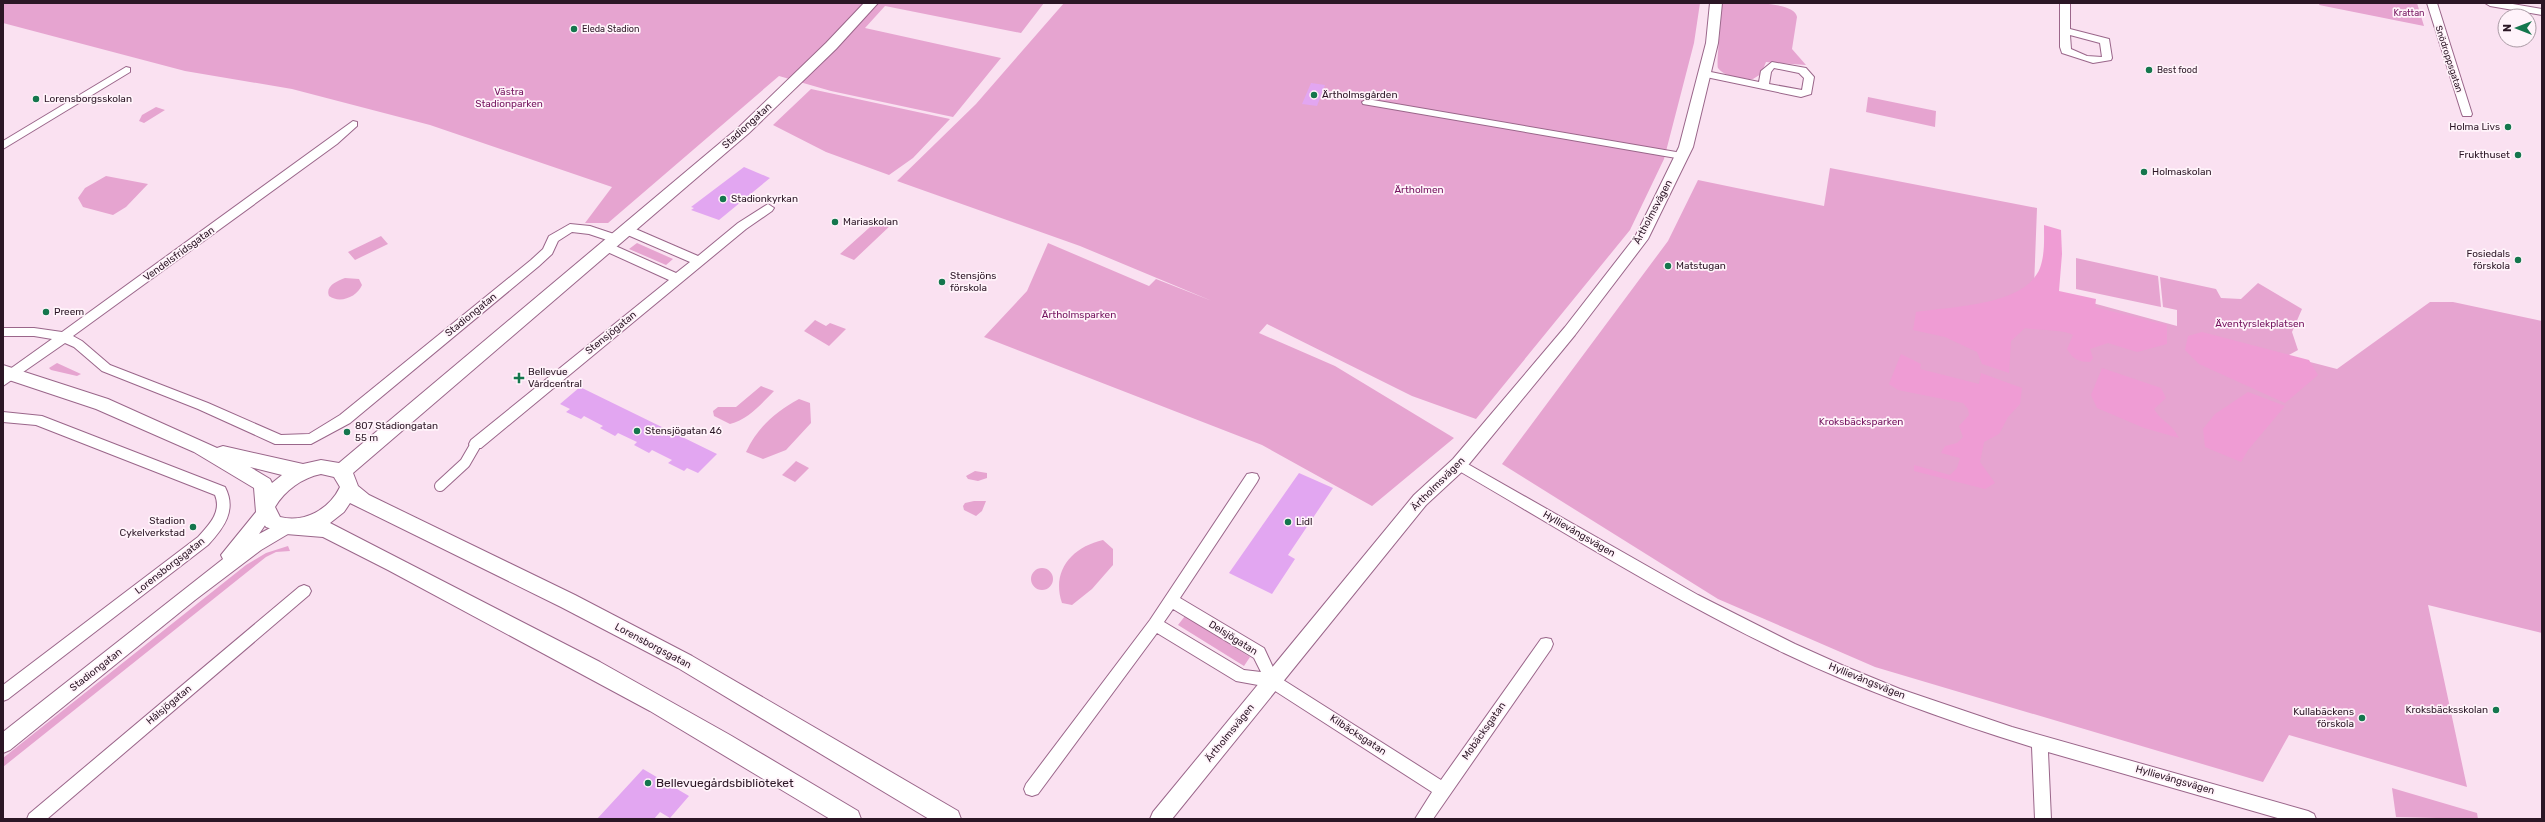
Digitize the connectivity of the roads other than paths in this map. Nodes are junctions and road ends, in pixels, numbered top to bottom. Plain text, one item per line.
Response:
1 (871, 3) edge
2 (1716, 3) edge
3 (2065, 3) edge
4 (2432, 3) edge
5 (2490, 3) edge
6 (2542, 12) edge
7 (2065, 31) dead end
8 (126, 70) dead end
9 (1706, 74) junction
10 (1763, 86) dead end
11 (1367, 102) dead end
12 (2467, 114) dead end
13 (353, 124) dead end
14 (3, 146) edge
15 (1682, 156) junction
16 (768, 208) dead end
17 (616, 239) junction
18 (699, 261) junction
19 (678, 279) junction
20 (3, 332) edge
21 (64, 336) junction
22 (6, 375) edge
23 (3, 417) edge
24 (476, 444) joint
25 (201, 447) junction
26 (1460, 464) junction
27 (304, 472) junction
28 (1252, 478) dead end
29 (345, 480) junction
30 (440, 486) dead end
31 (267, 508) junction
32 (296, 526) junction
33 (304, 591) dead end
34 (189, 595) junction
35 (1171, 600) junction
36 (1155, 624) junction
37 (1546, 644) dead end
38 (1272, 681) junction
39 (3, 694) edge
40 (2040, 742) junction
41 (3, 744) edge
42 (1032, 789) dead end
43 (1443, 790) junction
44 (35, 819) edge
45 (850, 819) edge
46 (950, 819) edge
47 (1160, 819) edge
48 (1423, 819) edge
49 (2043, 819) edge
50 (2308, 819) edge

1 - 17 main road, Stadiongatan
2 - 9 street, Ärtholmsvägen
3 - 7 street
4 - 12 street, Snödroppsgatan
5 - 6 street
8 - 14 street
9 - 10 street
9 - 15 street, Ärtholmsvägen
11 - 15 street
13 - 21 street, Vendelsfridsgatan
15 - 26 street, Ärtholmsvägen
16 - 18 street, Stensjögatan
17 - 18 street
17 - 19 street
17 - 21 street, Stadiongatan
17 - 29 main road, Stadiongatan
18 - 19 street, Stensjögatan
19 - 24 street, Stensjögatan
20 - 21 street
21 - 22 street, Vendelsfridsgatan
22 - 25 main road
23 - 39 street, Lorensborgsgatan
24 - 30 street, Stensjögatan
25 - 27 main road
25 - 31 main road
26 - 38 street, Ärtholmsvägen
26 - 40 street, Hyllievångsvägen
27 - 29 main road
27 - 31 main road
28 - 35 street
29 - 32 main road
29 - 46 main road, Lorensborgsgatan
31 - 32 main road
31 - 34 street, Stadiongatan
32 - 34 street, Stadiongatan
32 - 45 main road
33 - 44 street, Hålsjögatan
34 - 41 street, Stadiongatan
35 - 36 street
35 - 38 street, Delsjögatan
36 - 38 street
36 - 42 street
37 - 43 street, Mobäcksgatan
38 - 43 street, Kilbäcksgatan
38 - 47 street, Ärtholmsvägen
40 - 49 street
40 - 50 street, Hyllievångsvägen
43 - 48 street, Mobäcksgatan

